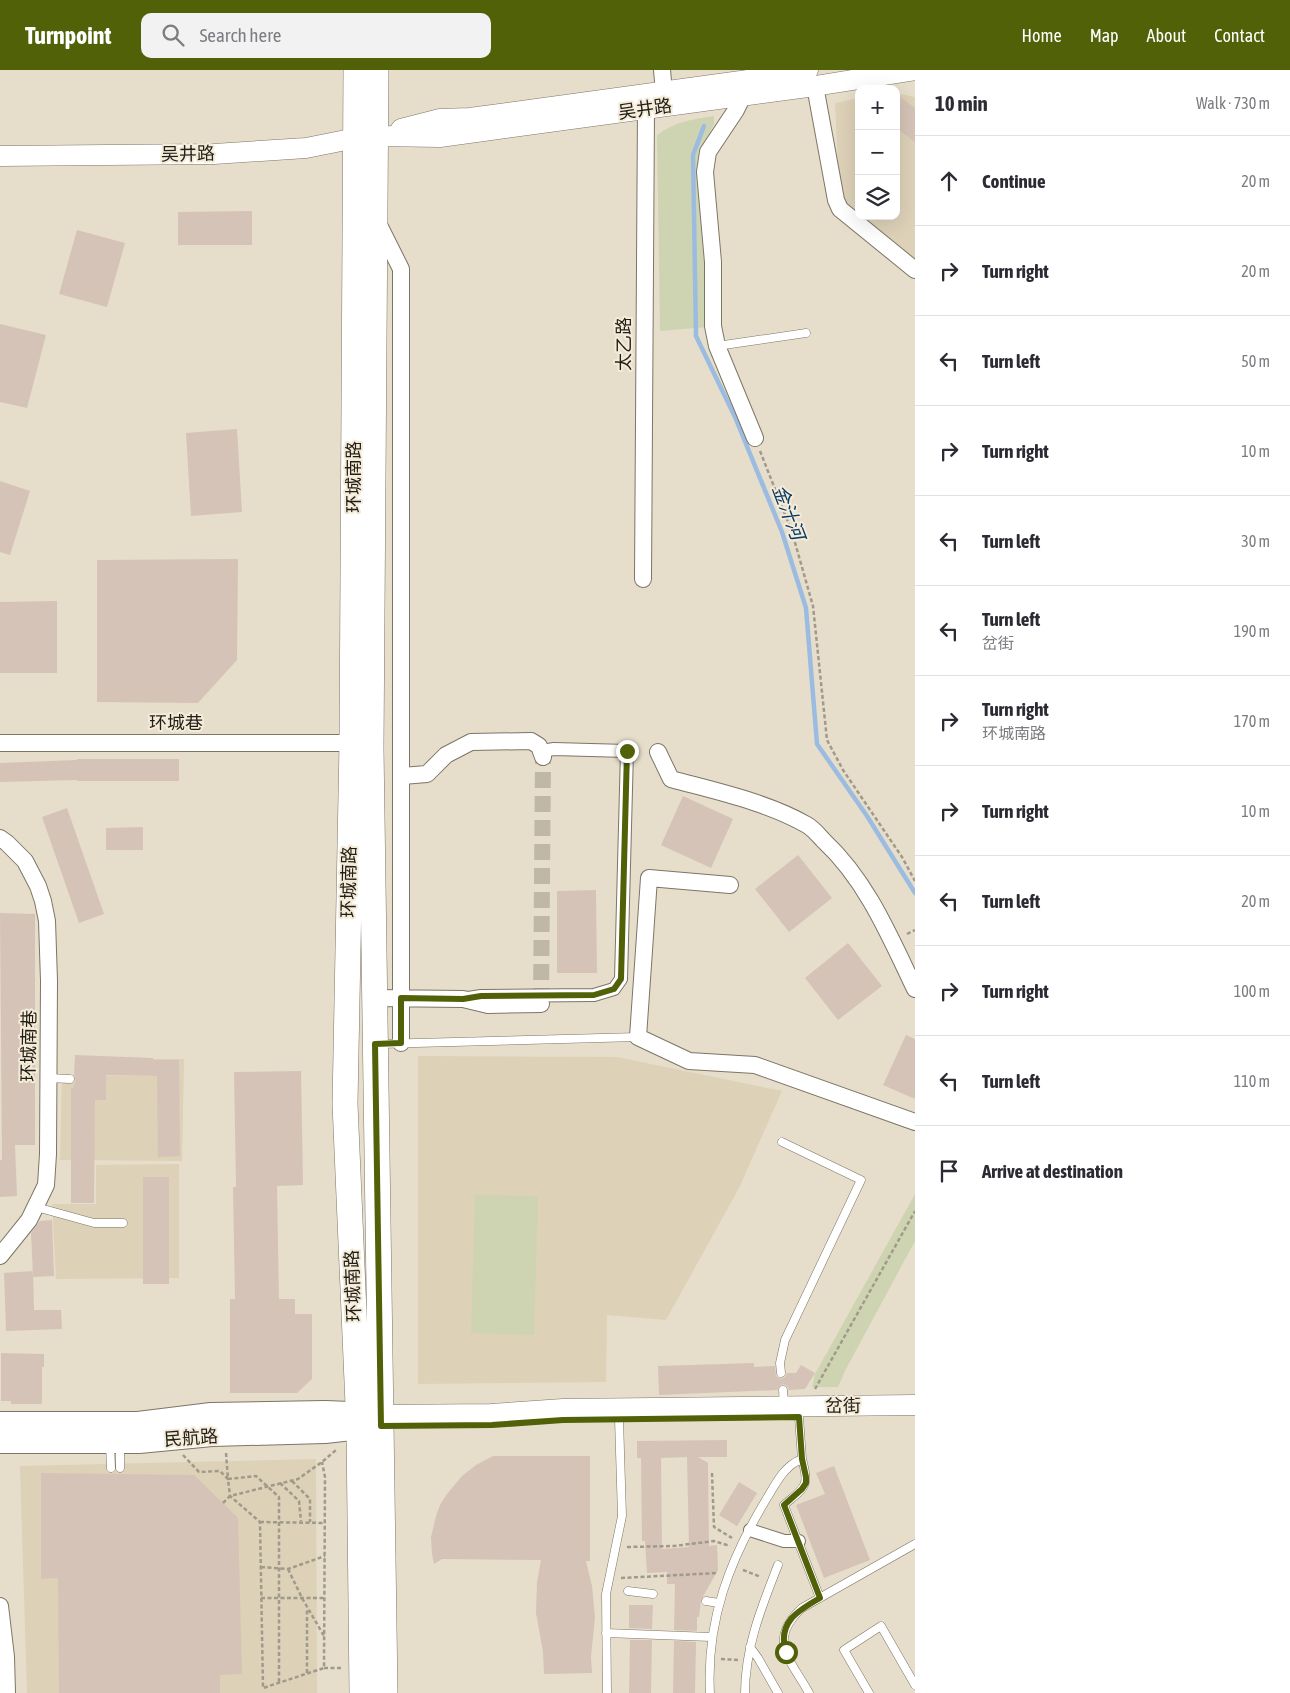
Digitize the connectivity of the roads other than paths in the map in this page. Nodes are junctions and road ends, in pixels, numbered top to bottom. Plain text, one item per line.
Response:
1 (356, 70) edge
2 (376, 70) edge
3 (662, 70) edge
4 (915, 70) edge
5 (811, 78) edge
6 (664, 92) junction
7 (743, 96) junction
8 (646, 109) junction
9 (365, 137) junction
10 (0, 156) edge
11 (374, 217) junction
12 (915, 270) edge
13 (806, 333) dead end
14 (717, 346) junction
15 (755, 438) road end
16 (643, 579) dead end
17 (0, 743) edge
18 (352, 743) junction
19 (658, 752) dead end
20 (542, 754) joint
21 (402, 776) junction
22 (0, 838) edge
23 (730, 885) dead end
24 (915, 989) edge
25 (374, 998) junction
26 (401, 998) junction
27 (463, 999) junction
28 (541, 1004) dead end
29 (638, 1037) junction
30 (401, 1043) junction
31 (375, 1044) junction
32 (48, 1078) junction
33 (70, 1079) dead end
34 (915, 1122) edge
35 (782, 1142) dead end
36 (36, 1207) junction
37 (123, 1222) dead end
38 (0, 1256) edge
39 (781, 1373) dead end
40 (793, 1405) junction
41 (915, 1405) edge
42 (915, 1416) edge
43 (620, 1419) junction
44 (370, 1421) junction
45 (0, 1423) edge
46 (0, 1442) edge
47 (115, 1442) junction
48 (802, 1459) junction
49 (110, 1468) dead end
50 (120, 1468) dead end
51 (750, 1530) junction
52 (799, 1541) junction
53 (915, 1544) edge
54 (778, 1564) dead end
55 (628, 1591) dead end
56 (653, 1594) dead end
57 (820, 1598) junction
58 (706, 1601) dead end
59 (719, 1603) junction
60 (0, 1606) edge
61 (606, 1633) junction
62 (712, 1637) junction
63 (750, 1647) junction
64 (915, 1685) edge
65 (7, 1693) edge
66 (362, 1693) edge
67 (385, 1693) edge
68 (607, 1693) edge
69 (710, 1693) edge
70 (745, 1693) edge
71 (778, 1693) edge
72 (809, 1693) edge
73 (869, 1693) edge

1 - 9 main road, 环城南路
2 - 9 main road, 环城南路
3 - 6 street
4 - 5 street, 吴井路
5 - 6 street, 吴井路
5 - 7 street, 吴井路
5 - 12 street
6 - 9 street, 吴井路
7 - 8 street, 吴井路
7 - 14 street
8 - 9 street, 吴井路
8 - 16 street, 太乙路
9 - 10 street, 吴井路
9 - 11 main road, 环城南路
9 - 18 main road, 环城南路
11 - 21 street
11 - 25 main road, 环城南路
13 - 14 lane
14 - 15 street
17 - 18 street, 环城巷
18 - 44 main road, 环城南路
19 - 24 street
20 - 21 street
20 - 27 street
21 - 26 street
22 - 32 street, 环城南巷
23 - 29 street
25 - 26 street
25 - 31 main road, 环城南路
26 - 27 street
26 - 30 street
27 - 28 street
29 - 30 lane
29 - 34 street
30 - 31 lane
31 - 44 main road, 环城南路
32 - 33 lane
32 - 36 street, 环城南巷
35 - 39 lane
36 - 37 lane
36 - 38 street, 环城南巷
40 - 41 street, 岔街
40 - 42 street, 岔街
40 - 43 street, 岔街
40 - 44 street, 岔街
40 - 48 lane
43 - 44 street, 岔街
43 - 61 lane
44 - 45 main road, 民航路
44 - 47 main road, 民航路
44 - 66 main road, 环城南路
44 - 67 main road, 环城南路
46 - 47 main road, 民航路
47 - 49 lane
47 - 50 lane
48 - 51 lane
48 - 52 lane
51 - 52 street
51 - 59 lane
52 - 57 lane
53 - 57 lane
54 - 63 lane
55 - 56 lane
57 - 72 lane
58 - 59 lane
59 - 62 lane
60 - 65 street
61 - 62 lane
61 - 68 lane
62 - 69 lane
63 - 70 lane
63 - 71 lane
64 - 73 lane

